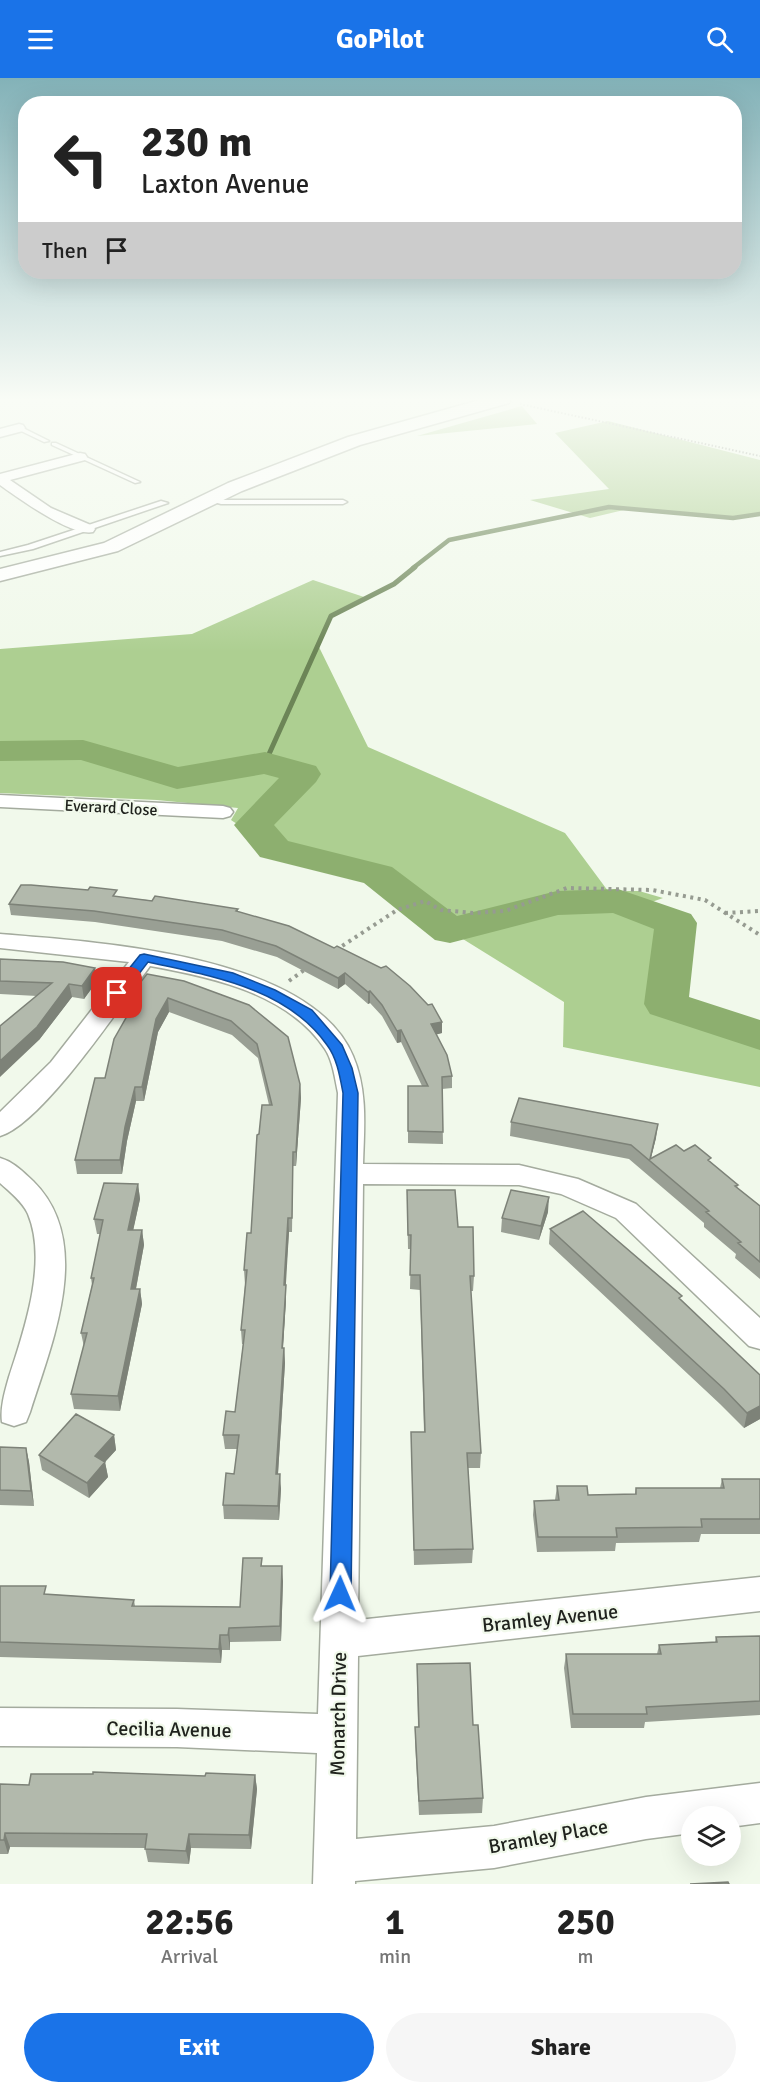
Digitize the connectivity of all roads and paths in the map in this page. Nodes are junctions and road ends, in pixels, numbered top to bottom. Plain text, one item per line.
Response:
1 (6, 483) edge
2 (245, 483) edge
3 (208, 499) junction
4 (343, 502) dead end
5 (164, 503) dead end
6 (88, 529) junction
7 (0, 554) edge
8 (0, 575) edge
9 (0, 801) edge
10 (223, 812) dead end
11 (425, 901) joint
12 (397, 910) joint
13 (760, 911) edge
14 (724, 913) junction
15 (760, 935) edge
16 (0, 941) edge
17 (329, 955) edge
18 (144, 958) junction
19 (309, 967) edge
20 (270, 993) junction
21 (0, 1127) edge
22 (0, 1168) edge
23 (348, 1174) junction
24 (760, 1337) edge
25 (14, 1412) dead end
26 (760, 1594) edge
27 (339, 1640) junction
28 (0, 1727) edge
29 (339, 1734) junction
30 (760, 1803) edge
31 (334, 1873) edge

1 - 6 street
2 - 3 main road
3 - 4 lane
3 - 8 main road
5 - 6 lane
6 - 7 lane
9 - 10 street, Everard Close
11 - 12 path
11 - 14 path
12 - 17 path
13 - 14 path
14 - 15 path
16 - 18 street, Monarch Drive
18 - 20 street, Monarch Drive
18 - 21 street
19 - 20 path
20 - 23 street, Monarch Drive
22 - 25 street
23 - 24 street
23 - 27 street, Monarch Drive
26 - 27 street, Bramley Avenue
27 - 29 street, Monarch Drive
28 - 29 street, Cecilia Avenue
29 - 31 street, Monarch Drive
30 - 31 street, Bramley Place

